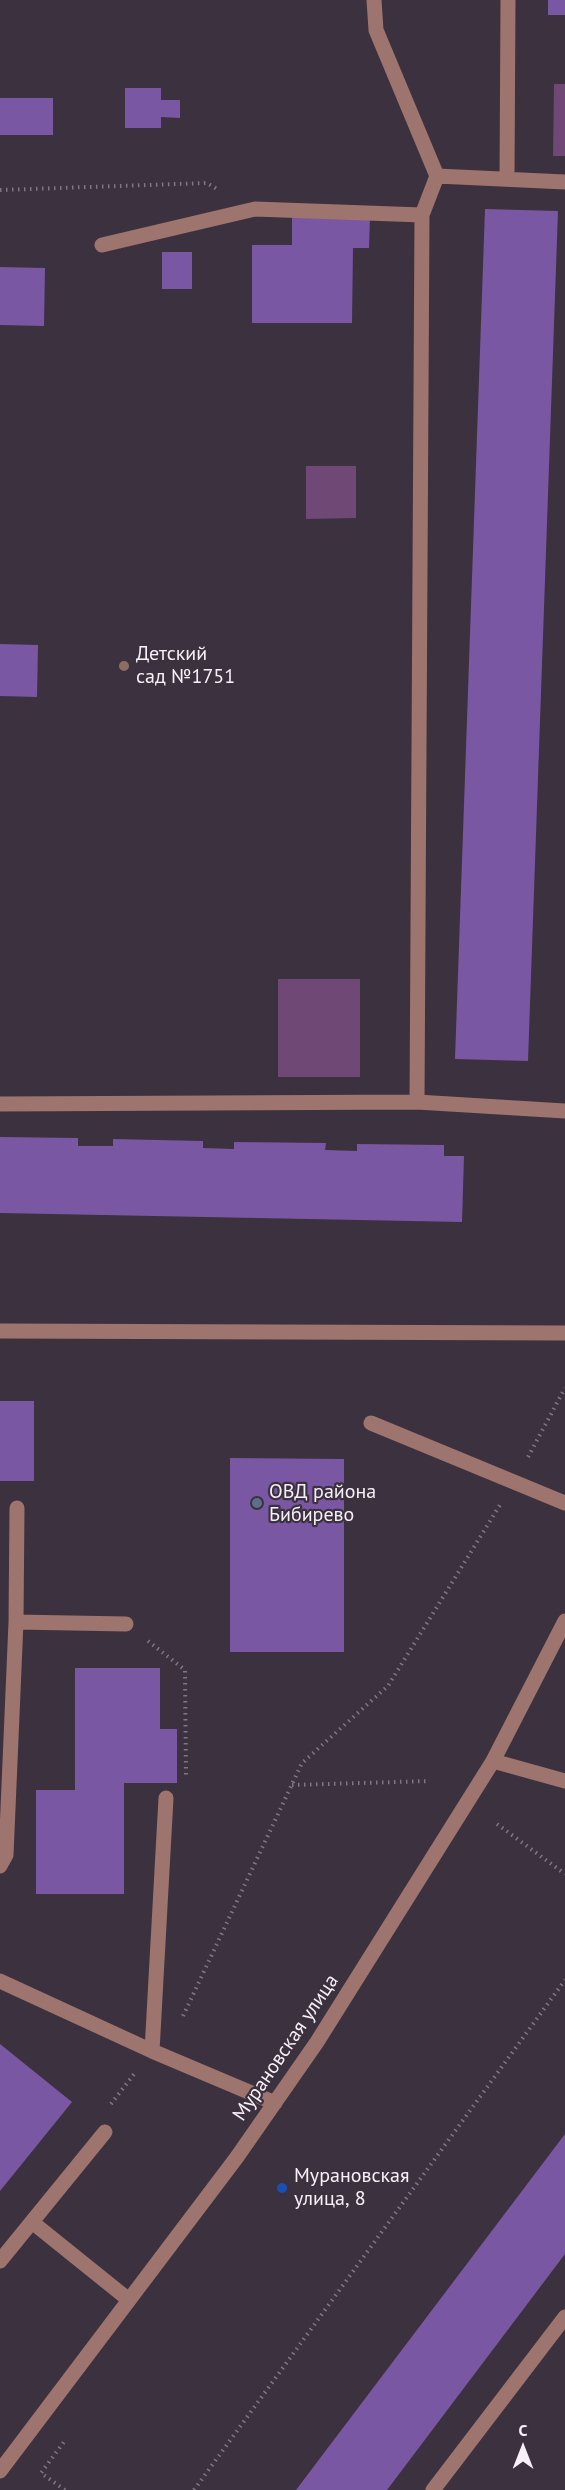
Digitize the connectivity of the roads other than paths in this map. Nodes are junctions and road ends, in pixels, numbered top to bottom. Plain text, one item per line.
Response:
1 (374, 0) edge
2 (508, 0) edge
3 (437, 176) junction
4 (507, 180) junction
5 (565, 182) edge
6 (422, 215) junction
7 (102, 245) dead end
8 (417, 1102) junction
9 (0, 1104) edge
10 (565, 1111) edge
11 (0, 1331) edge
12 (565, 1333) edge
13 (371, 1423) dead end
14 (565, 1503) edge
15 (17, 1508) dead end
16 (565, 1620) edge
17 (16, 1622) junction
18 (126, 1624) road end
19 (493, 1761) junction
20 (565, 1781) edge
21 (166, 1798) road end
22 (0, 1866) edge
23 (0, 1981) edge
24 (152, 2051) junction
25 (275, 2103) junction
26 (105, 2132) dead end
27 (32, 2222) junction
28 (0, 2261) edge
29 (129, 2300) junction
30 (565, 2317) edge
31 (0, 2471) edge
32 (433, 2490) edge

1 - 3 street
2 - 4 street
3 - 4 street
3 - 6 street
4 - 5 street
6 - 7 street
6 - 8 street
8 - 9 street
8 - 10 street
11 - 12 street
13 - 14 street
15 - 17 street
16 - 19 street, Мурановская улица
17 - 18 street
17 - 22 street
19 - 20 street
19 - 25 street, Мурановская улица
21 - 24 street
23 - 24 street
24 - 25 street
25 - 29 street, Мурановская улица
26 - 27 street
27 - 28 street
27 - 29 street
29 - 31 street, Мурановская улица
30 - 32 street

